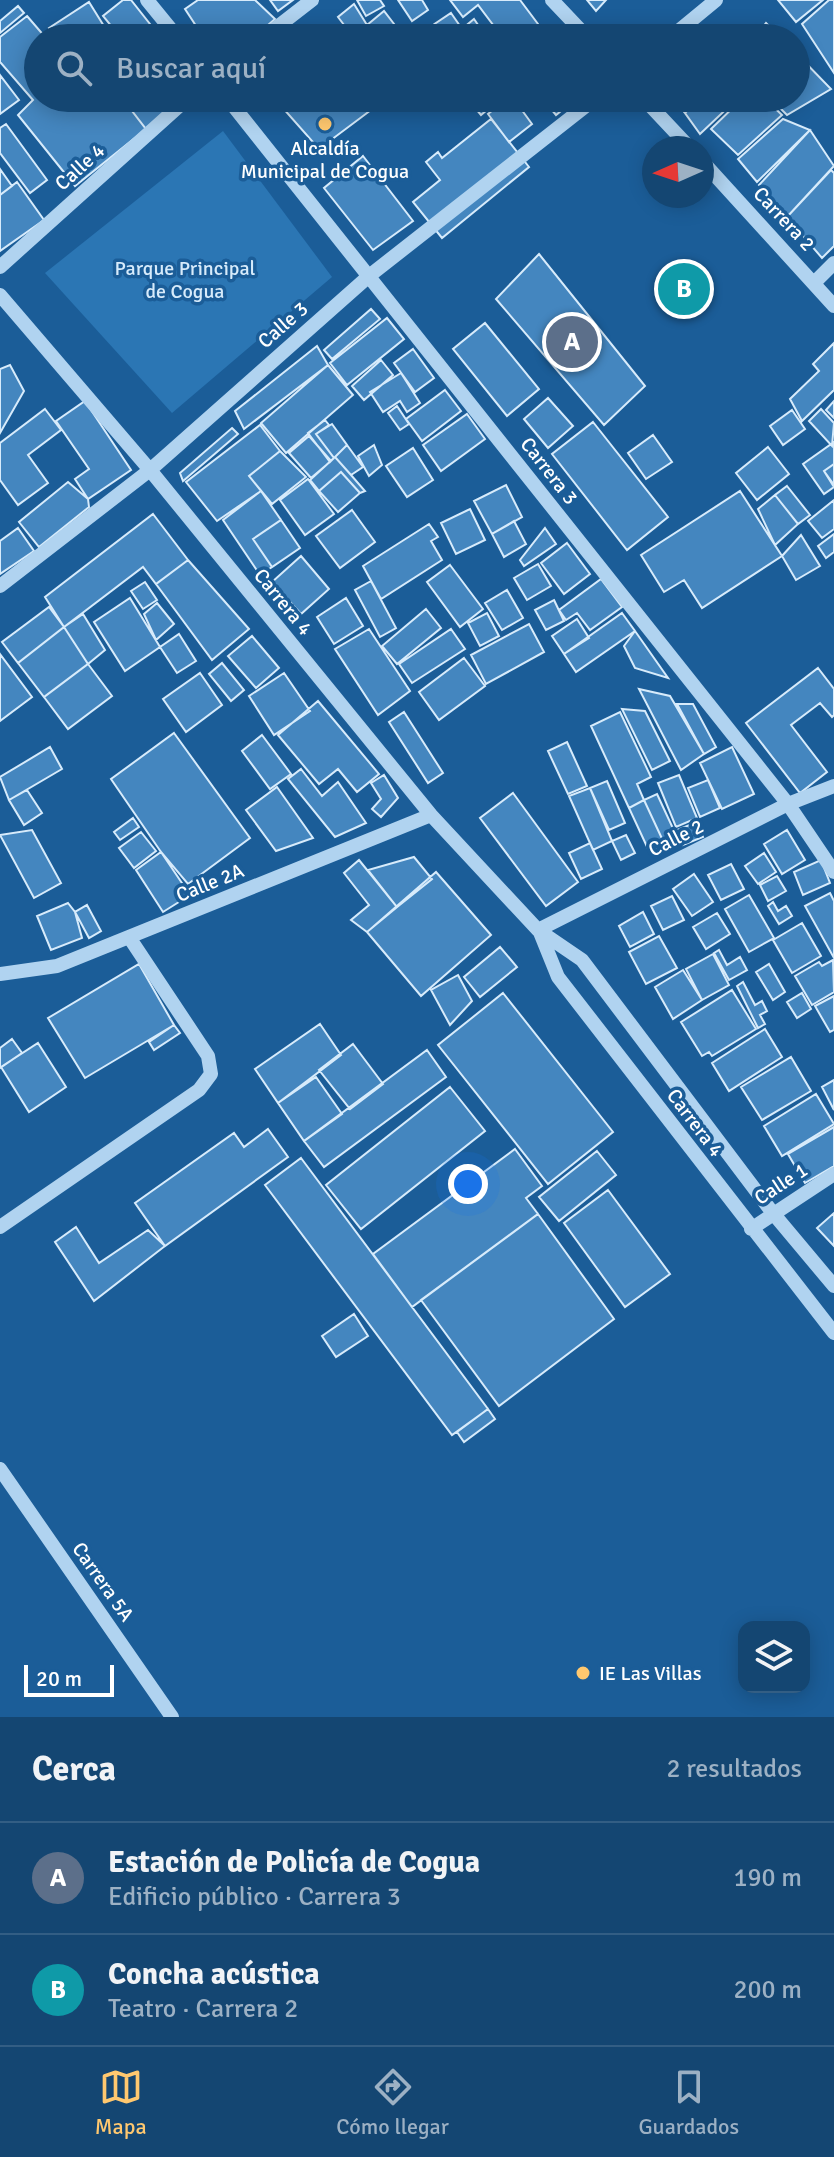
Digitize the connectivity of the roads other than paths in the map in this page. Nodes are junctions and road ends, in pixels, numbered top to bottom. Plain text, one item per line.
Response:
1 (147, 0) edge
2 (312, 0) edge
3 (552, 0) edge
4 (716, 0) edge
5 (167, 24) edge
6 (281, 24) edge
7 (575, 24) edge
8 (687, 24) edge
9 (172, 112) edge
10 (238, 112) edge
11 (578, 112) edge
12 (656, 112) edge
13 (679, 136) edge
14 (714, 174) edge
15 (834, 263) edge
16 (0, 267) edge
17 (369, 276) junction
18 (815, 282) junction
19 (0, 295) edge
20 (834, 306) edge
21 (150, 470) junction
22 (0, 586) edge
23 (834, 786) edge
24 (788, 804) junction
25 (431, 815) junction
26 (834, 872) edge
27 (538, 930) junction
28 (129, 937) junction
29 (3, 976) edge
30 (834, 1174) edge
31 (772, 1212) junction
32 (0, 1227) edge
33 (751, 1229) junction
34 (834, 1286) edge
35 (834, 1333) edge
36 (0, 1469) edge
37 (172, 1717) edge

1 - 5 street
2 - 6 street
3 - 7 street
4 - 8 street
9 - 16 street, Calle 4
10 - 17 street, Carrera 3
11 - 17 street, Calle 3
12 - 13 street
14 - 18 street, Carrera 2
15 - 18 street
17 - 21 street, Calle 3
17 - 24 street, Carrera 3
18 - 20 street, Carrera 2
19 - 21 street, Carrera 4
21 - 22 street, Calle 3
21 - 25 street, Carrera 4
23 - 24 street, Calle 2
24 - 26 street, Carrera 3
24 - 27 street, Calle 2
25 - 27 street, Carrera 4
25 - 28 street, Calle 2A
27 - 31 street, Carrera 4
27 - 33 street, Carrera 4
28 - 29 street, Calle 2A
28 - 32 street
30 - 31 street, Calle 1
31 - 33 street, Calle 1
31 - 34 street, Carrera 4
33 - 35 street, Carrera 4
36 - 37 street, Carrera 5A

